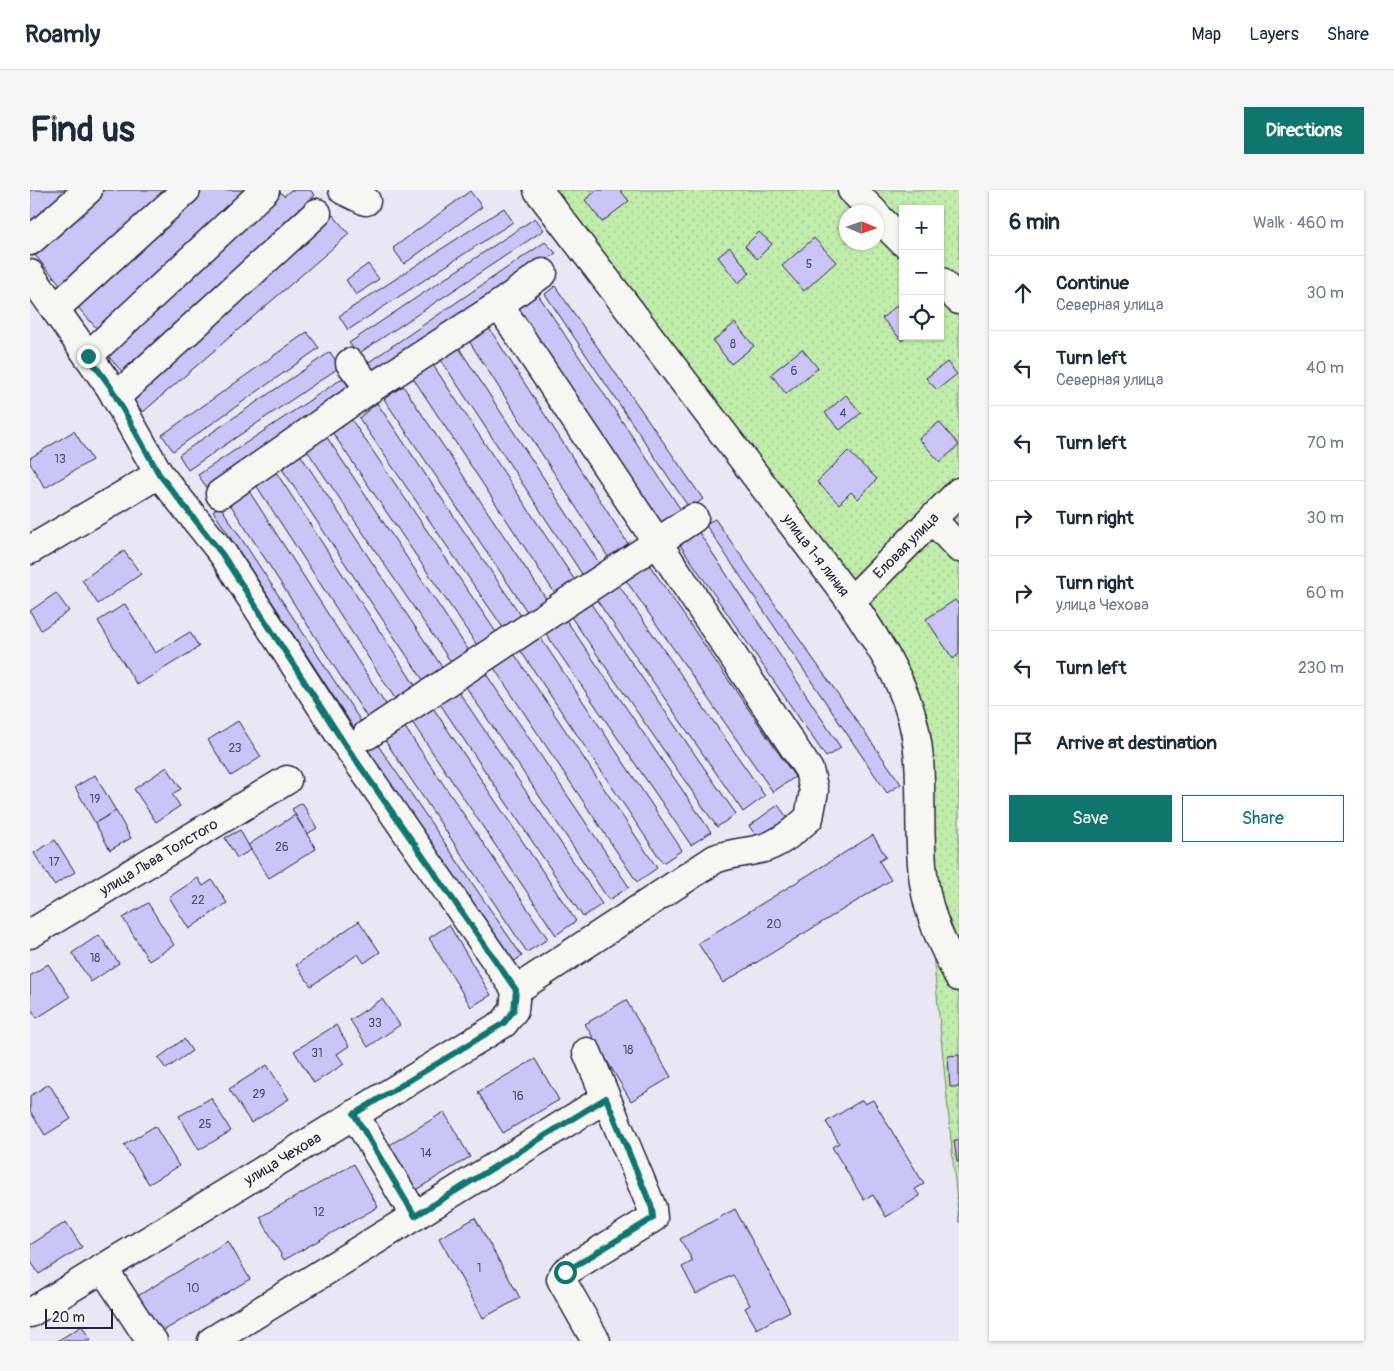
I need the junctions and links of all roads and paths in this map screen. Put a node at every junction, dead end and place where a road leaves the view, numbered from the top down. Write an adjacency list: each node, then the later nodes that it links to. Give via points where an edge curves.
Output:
1 (88, 190): 10 (street)
2 (186, 190): 16 (street)
3 (265, 190): 17 (street)
4 (538, 190): 29 (street, улица 1-я линия)
5 (852, 190): 6 (street)
6 (867, 205)
7 (317, 212): 20 (street)
8 (884, 224): 9 (street)
9 (899, 238)
10 (30, 241)
11 (543, 273): 15 (street)
12 (30, 274): 16 (street)
13 (944, 285): 14 (street)
14 (959, 300)
15 (499, 305): 19 (street); 26 (street)
16 (55, 309): 17 (street)
17 (88, 356): 20 (street)
18 (350, 363): 19 (street)
19 (370, 389): 23 (street)
20 (116, 397): 21 (street)
21 (159, 474): 28 (street); 34 (street, via 222,554 344,743)
22 (959, 492): 25 (street, Еловая улица)
23 (220, 494)
24 (694, 518): 26 (street)
25 (933, 520): 27 (street); 29 (street, Еловая улица)
26 (658, 542): 30 (street); 34 (street, via 809,770 814,791 809,818 784,838 762,849 714,859)
27 (959, 548)
28 (30, 550)
29 (851, 601): 33 (street, улица 1-я линия, via 881,647 909,708 918,749 923,880 935,929)
30 (367, 735)
31 (287, 780): 32 (street, улица Льва Толстого)
32 (30, 934)
33 (959, 977)
34 (516, 990): 37 (street, улица Чехова, via 514,1010 504,1023)
35 (587, 1052): 36 (street)
36 (606, 1098): 38 (street); 43 (street, via 652,1208 653,1218 565,1272 561,1279)
37 (354, 1114): 38 (street); 39 (street, улица Чехова)
38 (415, 1216): 42 (street)
39 (104, 1268): 40 (street, улица Чехова); 41 (street)
40 (30, 1313)
41 (152, 1341)
42 (212, 1341)
43 (596, 1341)

